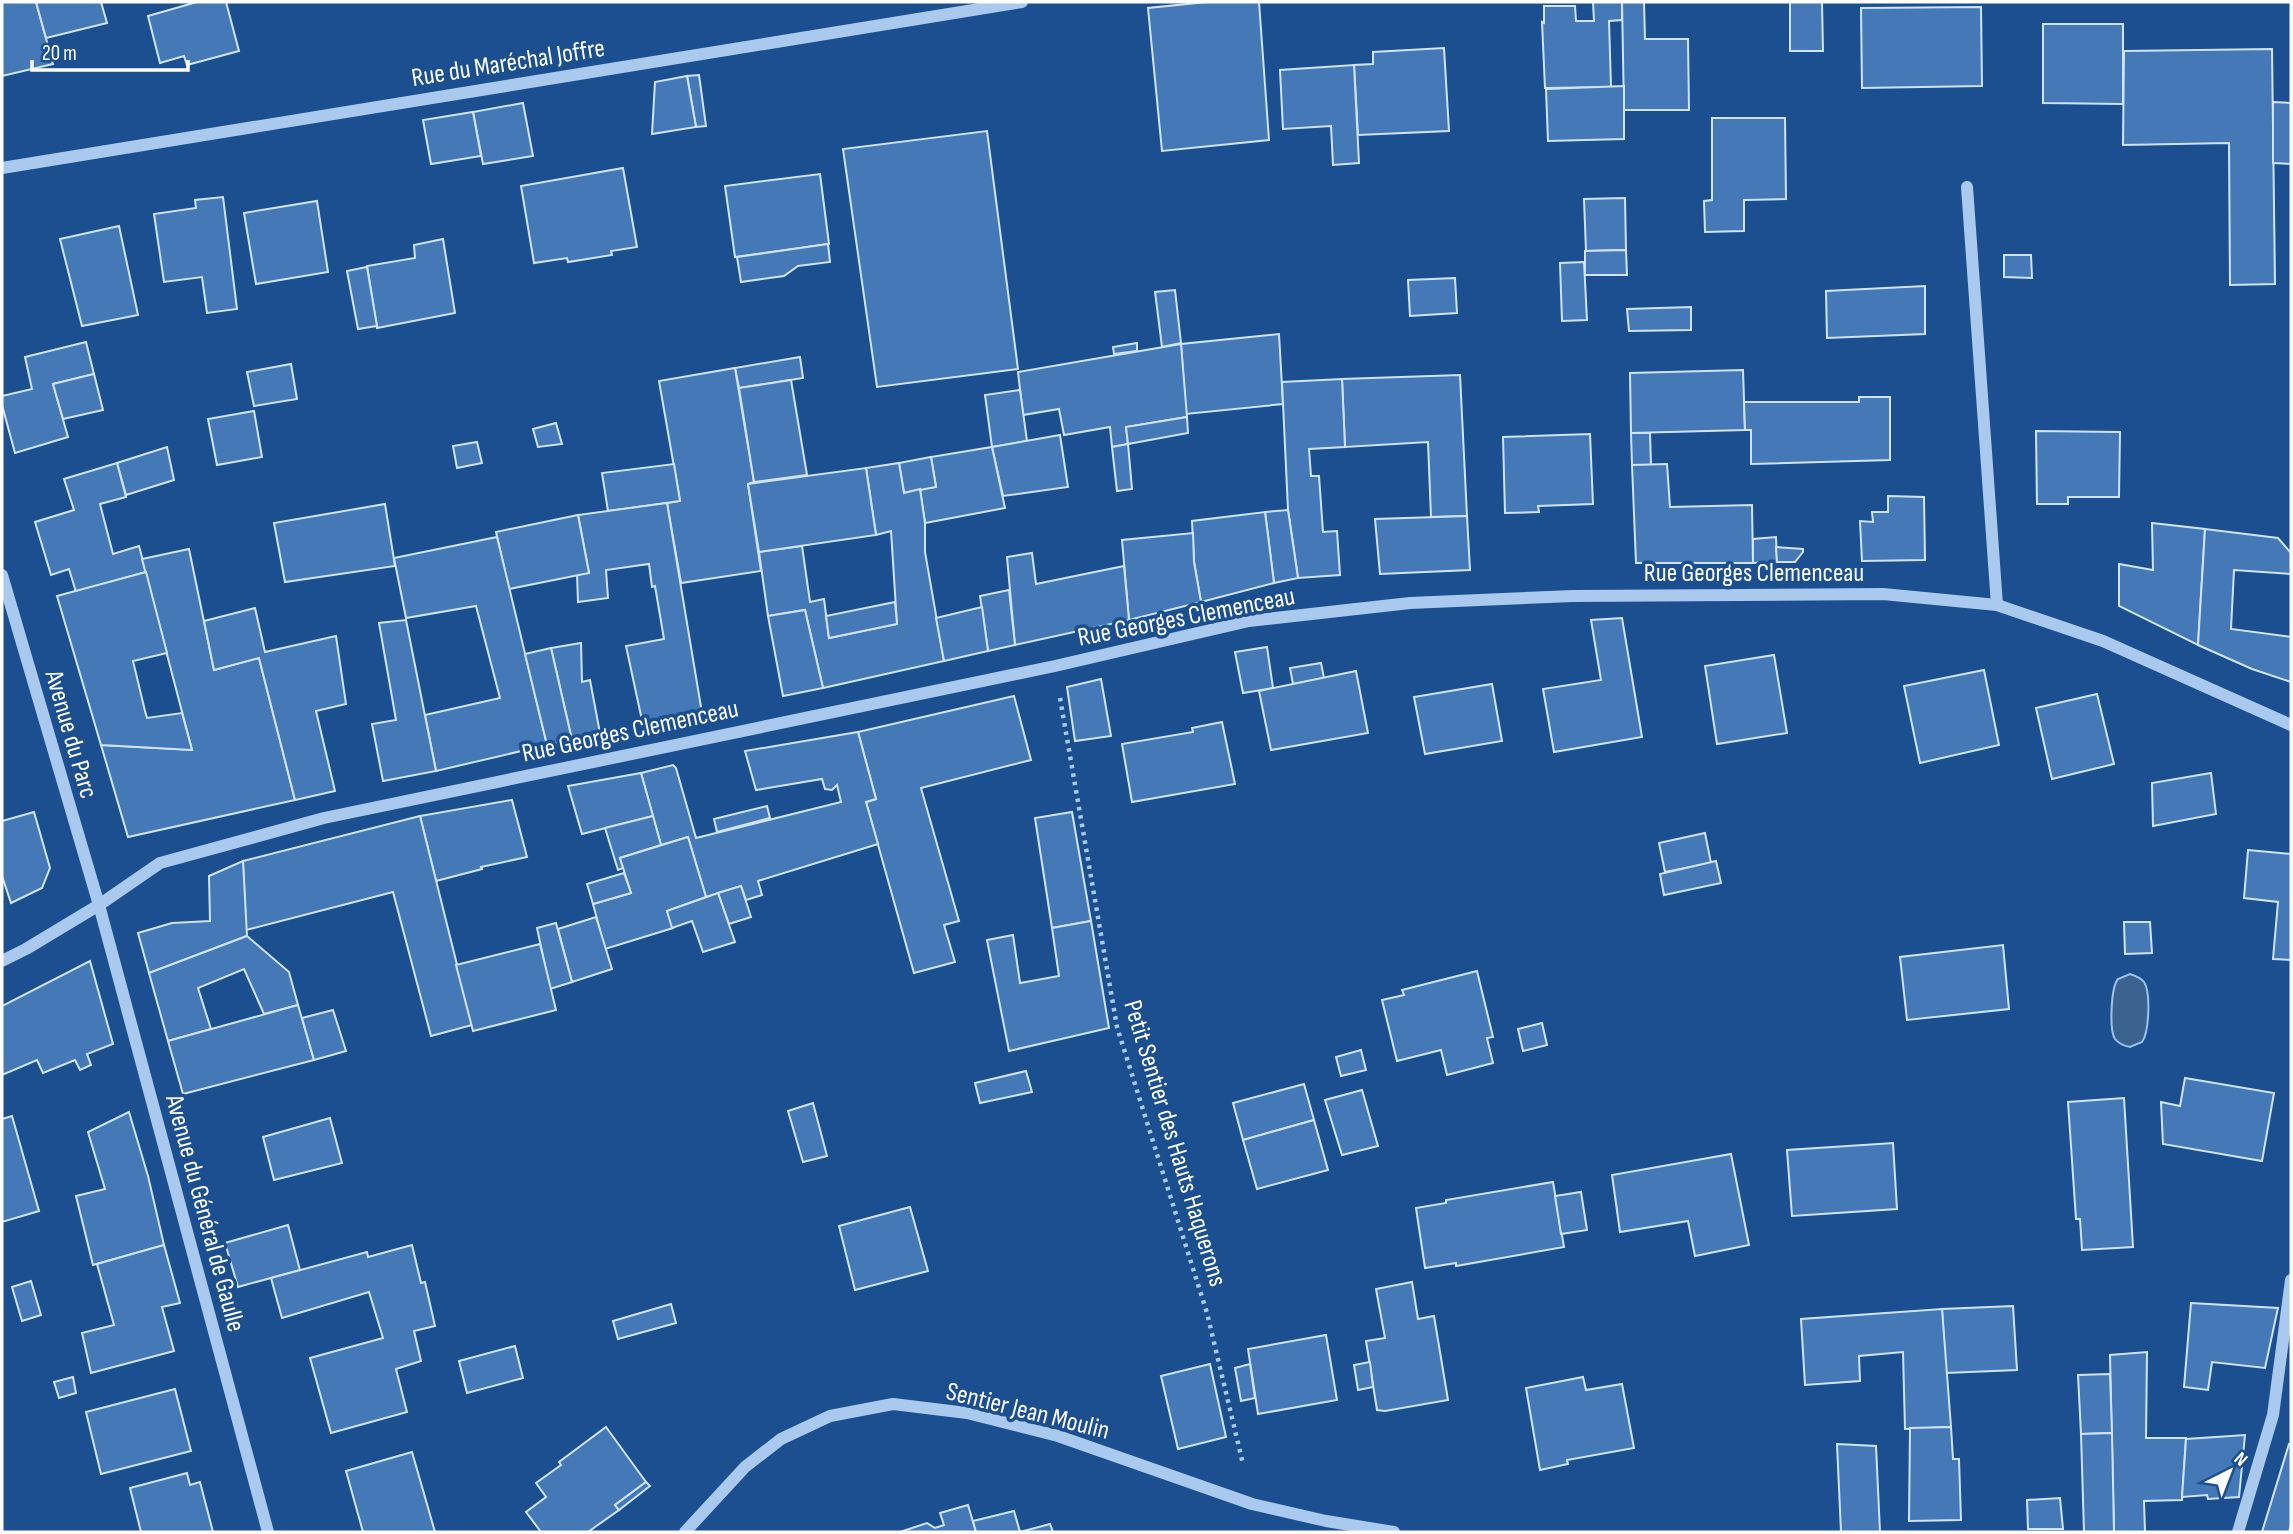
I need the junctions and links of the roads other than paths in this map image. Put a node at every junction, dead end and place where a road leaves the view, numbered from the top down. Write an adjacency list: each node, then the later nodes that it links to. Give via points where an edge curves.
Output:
1 (1022, 2): 2 (street, Rue du Maréchal Joffre)
2 (974, 6): 3 (street, Rue du Maréchal Joffre)
3 (2, 168)
4 (1967, 187): 6 (street)
5 (2, 575): 8 (street, Avenue du Parc)
6 (1997, 606): 7 (street, Rue Georges Clemenceau, via 2103,641); 8 (street, Rue Georges Clemenceau, via 1883,594 1573,596 1410,603 1249,621 1055,666 324,818 160,863)
7 (2291, 725)
8 (99, 905): 9 (street, Rue Georges Clemenceau); 11 (street, Avenue du Général de Gaulle)
9 (2, 961)
10 (2291, 1280): 14 (street, via 2273,1415)
11 (268, 1532)
12 (685, 1532): 13 (street, Sentier Jean Moulin, via 745,1467 782,1439 830,1416 893,1404 967,1413 1058,1436 1252,1503)
13 (1394, 1532)
14 (2238, 1532)

